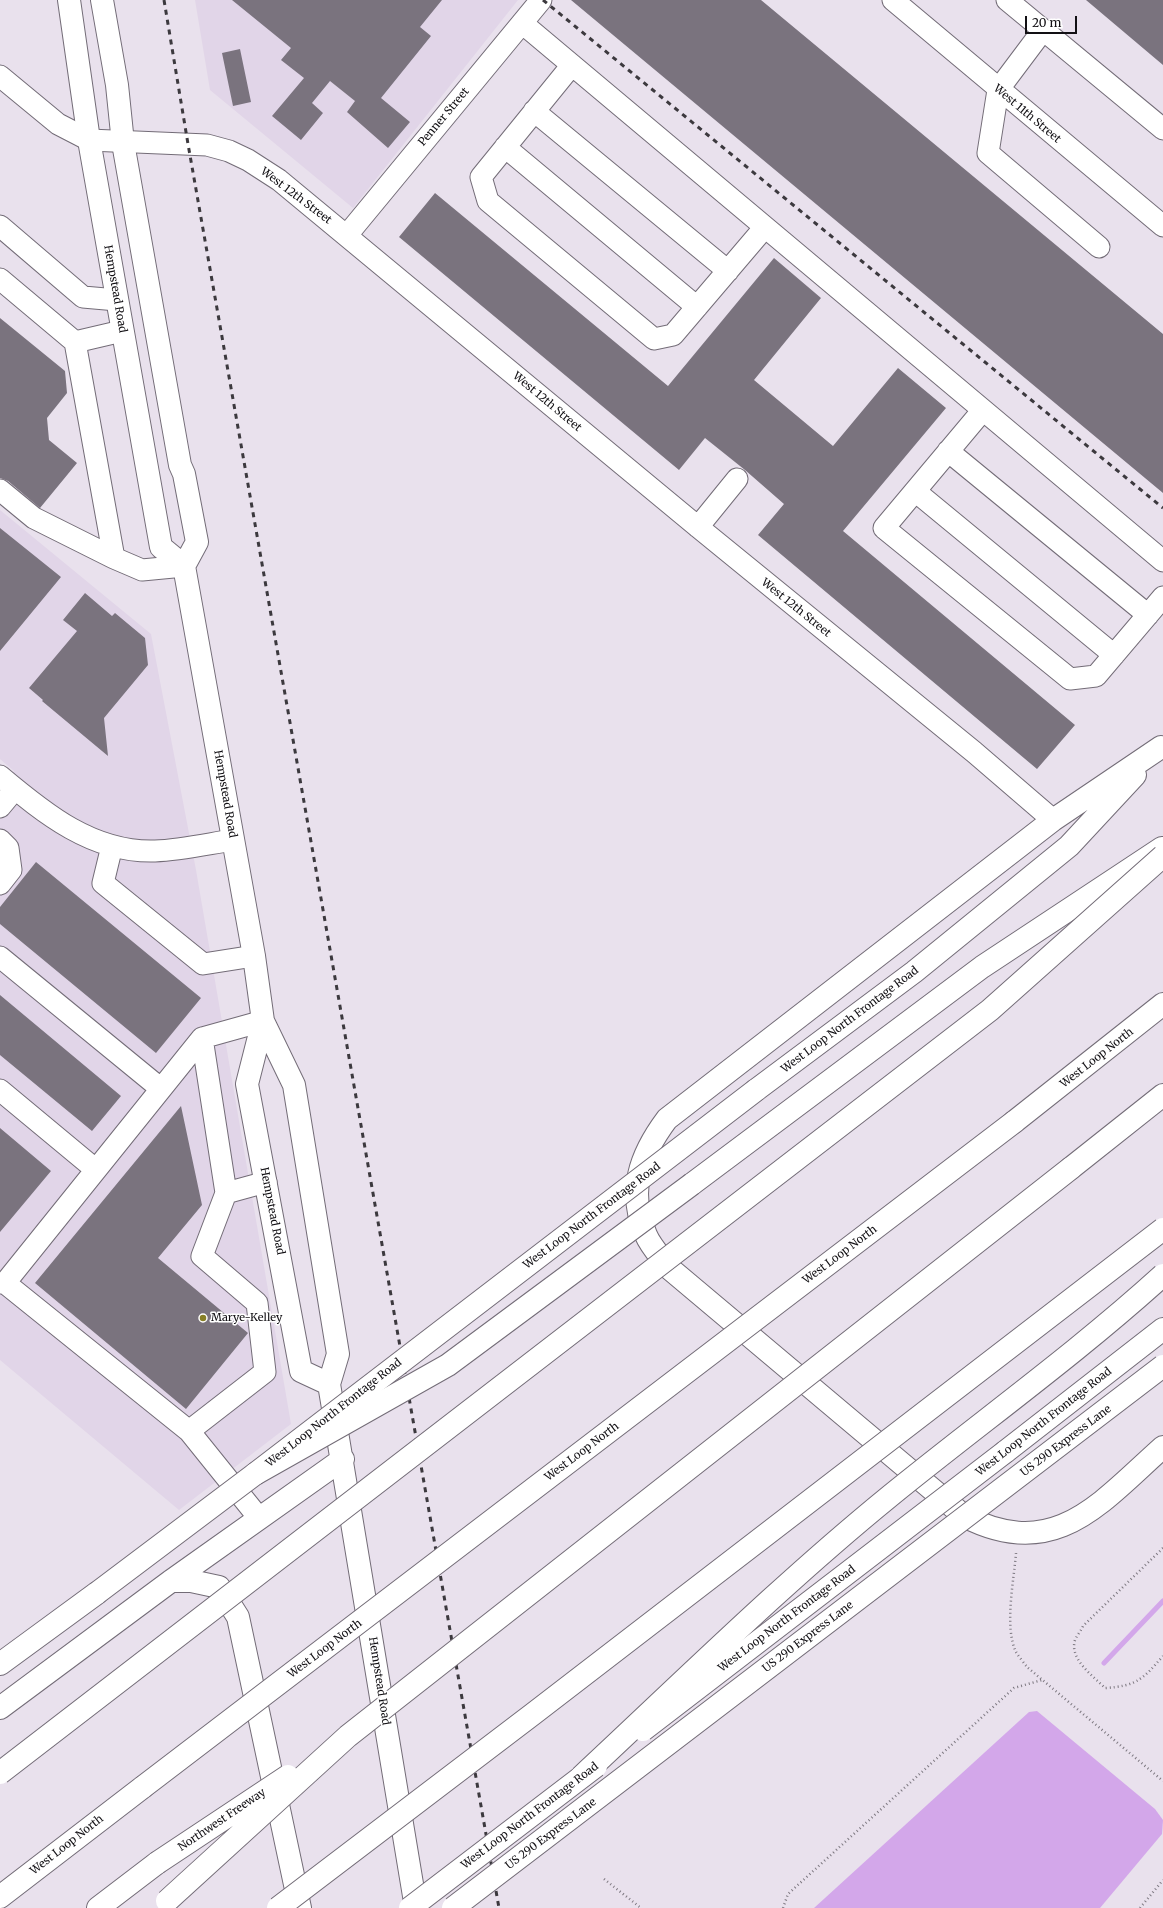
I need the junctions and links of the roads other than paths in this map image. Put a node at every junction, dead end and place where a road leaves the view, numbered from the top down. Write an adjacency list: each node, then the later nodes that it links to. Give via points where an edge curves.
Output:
1 (69, 0): 13 (main road, Hempstead Road)
2 (102, 0): 14 (main road)
3 (541, 0): 6 (street, Penner Street)
4 (893, 0): 10 (street, West 11th Street)
5 (1007, 0): 7 (street)
6 (522, 23): 8 (street); 19 (street, Penner Street)
7 (1043, 30): 10 (street); 12 (street)
8 (572, 65): 11 (street); 18 (street)
9 (0, 76): 13 (street, West 12th Street, via 58,124)
10 (998, 90): 17 (street, West 11th Street); 20 (street, via 988,154)
11 (534, 111): 15 (street); 21 (street)
12 (1163, 129)
13 (88, 140): 14 (street, West 12th Street); 23 (main road, Hempstead Road)
14 (123, 143): 19 (street, West 12th Street, via 207,145 228,151 248,160 279,180); 35 (main road, via 180,465 197,542)
15 (505, 147): 24 (street); 24 (street, via 481,177 488,202 654,339 673,335)
16 (0, 226): 23 (street, via 83,297)
17 (1163, 226)
18 (765, 227): 21 (street); 27 (street)
19 (347, 235): 32 (street, West 12th Street)
20 (1099, 247)
21 (728, 271): 24 (street)
22 (0, 279): 26 (street)
23 (117, 300): 25 (main road, Hempstead Road)
24 (697, 306)
25 (122, 331): 26 (street); 35 (main road, Hempstead Road, via 162,547)
26 (75, 342): 33 (street)
27 (983, 410): 28 (street); 34 (street)
28 (948, 451): 31 (street); 37 (street)
29 (737, 479): 32 (street)
30 (0, 490): 33 (street, via 34,518)
31 (915, 491): 38 (street); 38 (street, via 884,528 1070,679 1096,676)
32 (698, 527): 42 (street, West 12th Street, via 974,752)
33 (114, 558): 35 (street, via 142,570)
34 (1163, 561)
35 (184, 566): 44 (main road, Hempstead Road)
36 (1163, 597): 37 (street)
37 (1148, 614): 38 (street)
38 (1114, 655)
39 (1162, 746): 42 (main road); 71 (main road, West Loop North Frontage Road, bridge, via 1069,846 914,972)
40 (8, 783): 41 (street); 45 (street, via 78,834)
41 (0, 807)
42 (1053, 820): 69 (main road, via 667,1119 652,1139 645,1154 638,1179 636,1200 646,1236 669,1268 964,1516 977,1523 1007,1532 1025,1534 1048,1531 1070,1524 1090,1512)
43 (0, 840): 48 (street, via 8,848 11,870)
44 (233, 840): 45 (street, via 154,851); 49 (main road, Hempstead Road)
45 (112, 846): 49 (street, via 103,883 203,964)
46 (1163, 847): 71 (main road, bridge, via 982,968 448,1365)
47 (1163, 856): 77 (main road, bridge, via 990,1010)
48 (0, 884)
49 (254, 956): 52 (main road, Hempstead Road)
50 (0, 957): 54 (street)
51 (1163, 1004): 79 (main road, West Loop North, bridge, via 1014,1122)
52 (263, 1022): 53 (street); 58 (main road, Hempstead Road, via 248,1084); 67 (main road, Hempstead Road, via 294,1085 338,1354)
53 (202, 1038): 54 (street); 59 (street)
54 (160, 1088): 57 (street)
55 (0, 1090): 57 (street)
56 (1163, 1094): 76 (main road, bridge)
57 (95, 1169): 62 (street)
58 (266, 1182): 59 (street); 63 (main road, Hempstead Road)
59 (226, 1193): 64 (street, via 202,1256)
60 (1163, 1229): 82 (main road, bridge)
61 (1163, 1275): 78 (main road, bridge, via 1066,1358 889,1497 823,1553)
62 (2, 1283): 68 (street)
63 (288, 1299): 64 (street); 67 (main road, Hempstead Road, via 301,1371)
64 (257, 1303): 68 (street, via 265,1372)
65 (1163, 1329): 78 (main road, West Loop North Frontage Road, bridge)
66 (1163, 1366): 86 (main road, US 290 Express Lane, bridge)
67 (329, 1384): 70 (main road, Hempstead Road)
68 (189, 1430): 72 (street)
69 (1163, 1446)
70 (343, 1459): 72 (main road); 85 (main road, Hempstead Road)
71 (255, 1474): 74 (main road, West Loop North Frontage Road, bridge)
72 (259, 1518): 73 (main road)
73 (171, 1581): 75 (main road); 83 (main road, via 191,1581 219,1587 238,1617)
74 (0, 1664)
75 (0, 1708)
76 (348, 1736): 80 (main road, bridge); 81 (main road, Northwest Freeway, bridge, via 157,1863)
77 (0, 1773)
78 (582, 1777): 84 (main road, West Loop North Frontage Road, bridge)
79 (0, 1897)
80 (163, 1905)
81 (98, 1908)
82 (278, 1908)
83 (300, 1908)
84 (410, 1908)
85 (416, 1908)
86 (453, 1908)

